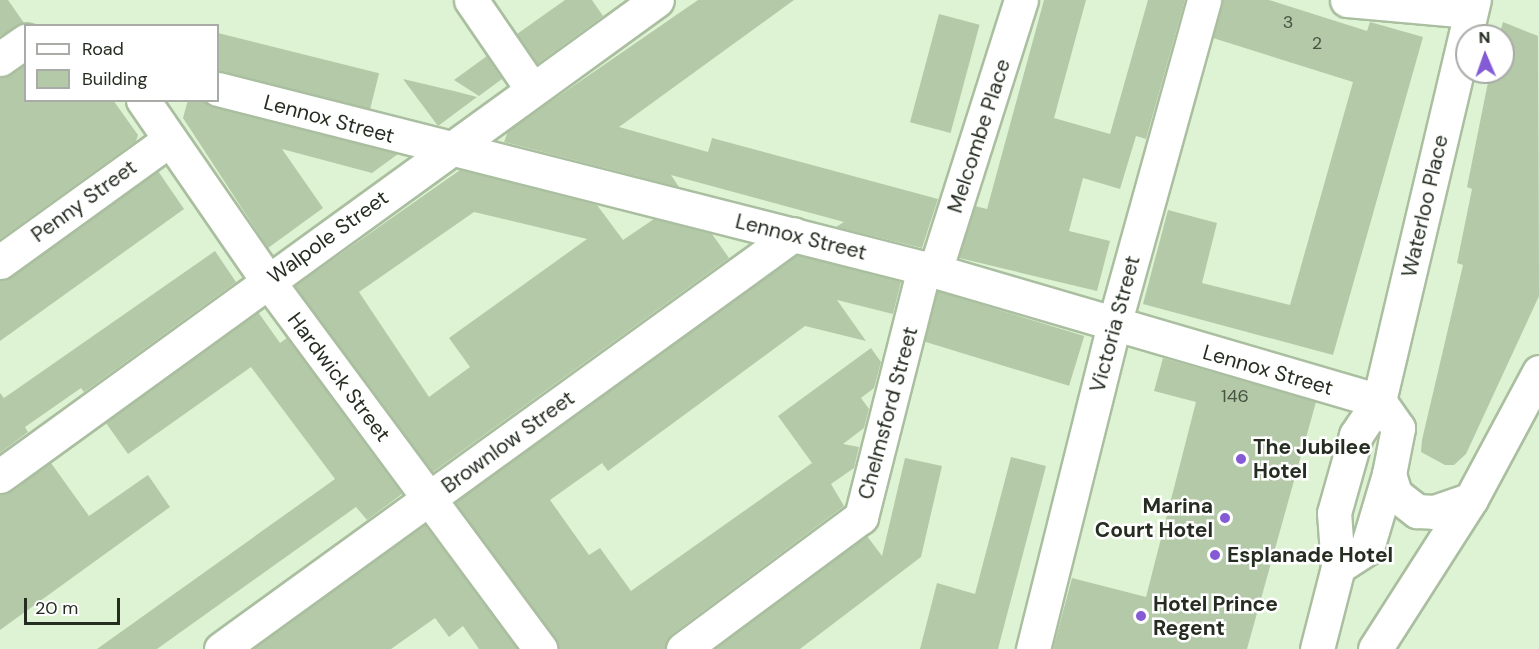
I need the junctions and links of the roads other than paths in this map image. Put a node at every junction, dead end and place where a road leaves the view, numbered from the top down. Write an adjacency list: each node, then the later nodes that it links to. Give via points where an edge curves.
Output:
1 (471, 0): 9 (street)
2 (657, 0): 9 (street, Walpole Street)
3 (1021, 0): 16 (street, Melcombe Place)
4 (1204, 0): 18 (street, Victoria Street)
5 (1347, 0): 6 (street)
6 (1472, 5): 20 (street, Waterloo Place)
7 (24, 42): 8 (street)
8 (0, 59)
9 (532, 88): 13 (street, Walpole Street)
10 (219, 89): 13 (street, Lennox Street)
11 (143, 102): 12 (street, Hardwick Street)
12 (168, 141): 15 (street, Penny Street); 17 (street, Hardwick Street)
13 (449, 150): 14 (street, Lennox Street); 17 (street, Walpole Street)
14 (794, 234): 16 (street, Lennox Street); 23 (street, Brownlow Street)
15 (0, 262)
16 (930, 270): 18 (street, Lennox Street); 28 (street, Chelmsford Street, via 861,517)
17 (268, 281): 22 (street, Walpole Street); 23 (street, Hardwick Street)
18 (1114, 325): 20 (street, Lennox Street); 29 (street, Victoria Street)
19 (1539, 372): 24 (street)
20 (1379, 401): 21 (street, via 1398,428); 25 (street, via 1356,435 1334,513)
21 (1389, 474): 24 (street, via 1395,494 1417,511 1434,512); 25 (street, via 1367,548)
22 (0, 476)
23 (430, 498): 26 (street, Brownlow Street); 27 (street, Hardwick Street)
24 (1471, 499): 31 (street)
25 (1338, 567): 30 (street)
26 (221, 649)
27 (540, 649)
28 (683, 649)
29 (1033, 649)
30 (1317, 649)
31 (1375, 649)

